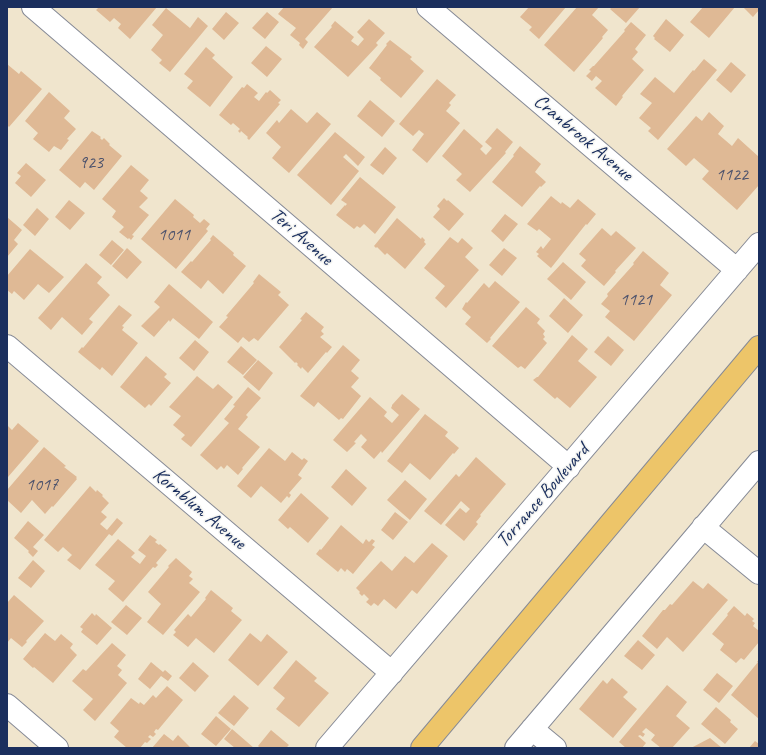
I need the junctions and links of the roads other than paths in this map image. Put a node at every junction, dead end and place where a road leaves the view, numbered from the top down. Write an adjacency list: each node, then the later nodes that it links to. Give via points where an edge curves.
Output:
1 (33, 7): 8 (street, Teri Avenue)
2 (428, 7): 4 (street, Cranbrook Avenue)
3 (759, 244): 4 (street, Torrance Boulevard)
4 (737, 270): 8 (street, Torrance Boulevard)
5 (7, 346): 11 (street, Kornblum Avenue)
6 (759, 347): 16 (main road)
7 (759, 462): 9 (street)
8 (569, 467): 11 (street, Torrance Boulevard)
9 (703, 527): 10 (street); 13 (street)
10 (759, 573)
11 (392, 672): 15 (street, Torrance Boulevard)
12 (7, 705): 14 (street)
13 (532, 729): 17 (street); 18 (street)
14 (57, 748)
15 (327, 748)
16 (422, 748)
17 (516, 748)
18 (555, 748)

